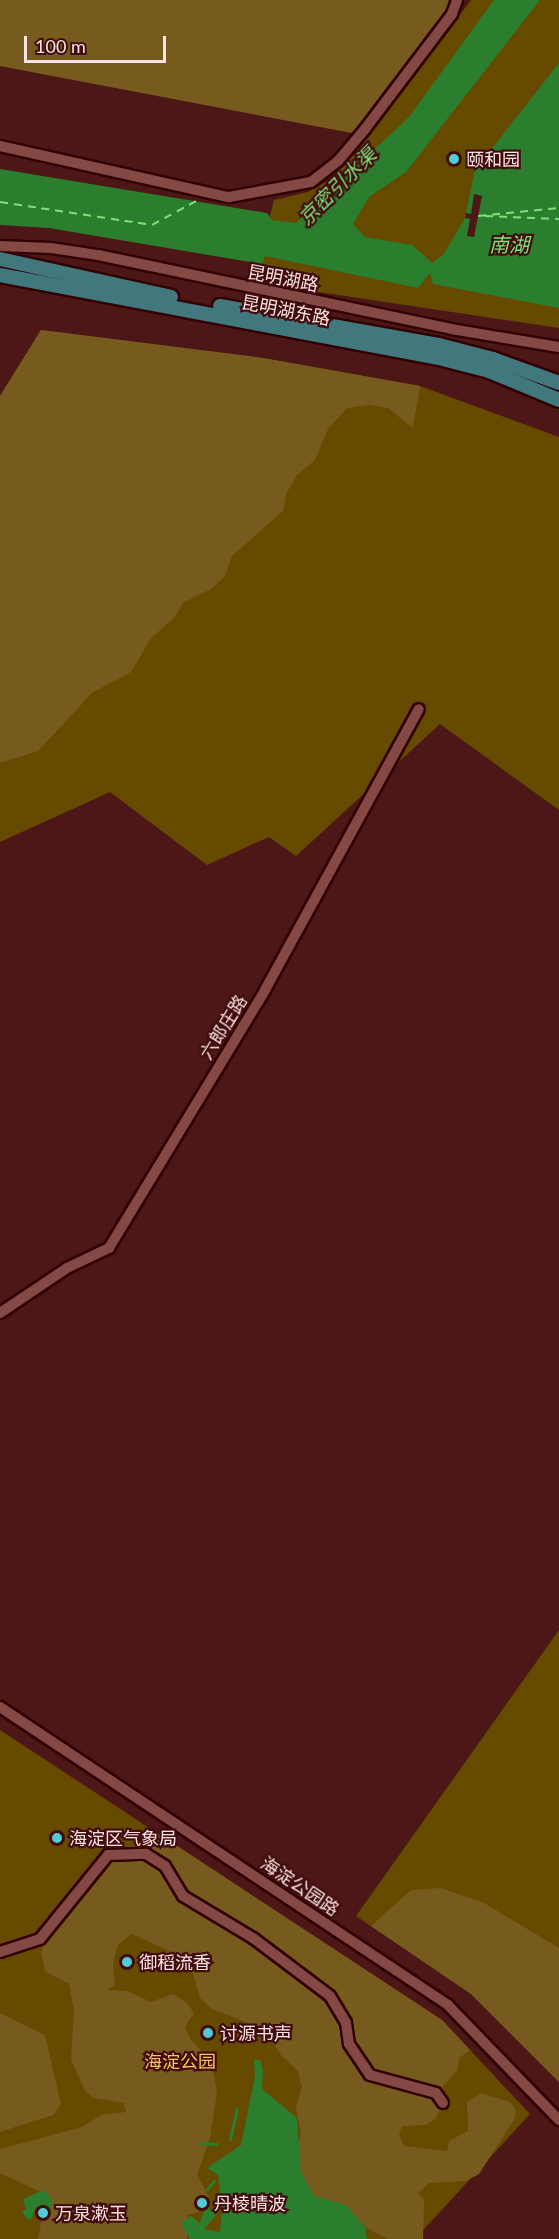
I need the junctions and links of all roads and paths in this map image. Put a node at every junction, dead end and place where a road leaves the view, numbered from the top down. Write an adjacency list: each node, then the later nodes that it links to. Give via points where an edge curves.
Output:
1 (457, 0): 2 (street, via 452,14 365,129 338,161 311,182 229,196)
2 (0, 146)
3 (0, 246): 6 (street, 昆明湖路, via 98,255 451,329)
4 (0, 259): 7 (main road, 昆明湖东路, via 119,288 439,345)
5 (0, 275): 8 (main road, 昆明湖东路, via 435,357 489,371)
6 (559, 347)
7 (559, 383)
8 (559, 400)
9 (419, 709): 10 (street, 六郎庄路, via 266,990 109,1248 67,1268)
10 (0, 1313)
11 (0, 1707): 14 (street, 海淀公园路, via 448,2005)
12 (0, 1952): 13 (street, via 40,1939 108,1855 146,1854 165,1866 183,1896 253,1938 330,1996 346,2023 349,2044 370,2075 436,2093)
13 (443, 2103)
14 (559, 2120)

